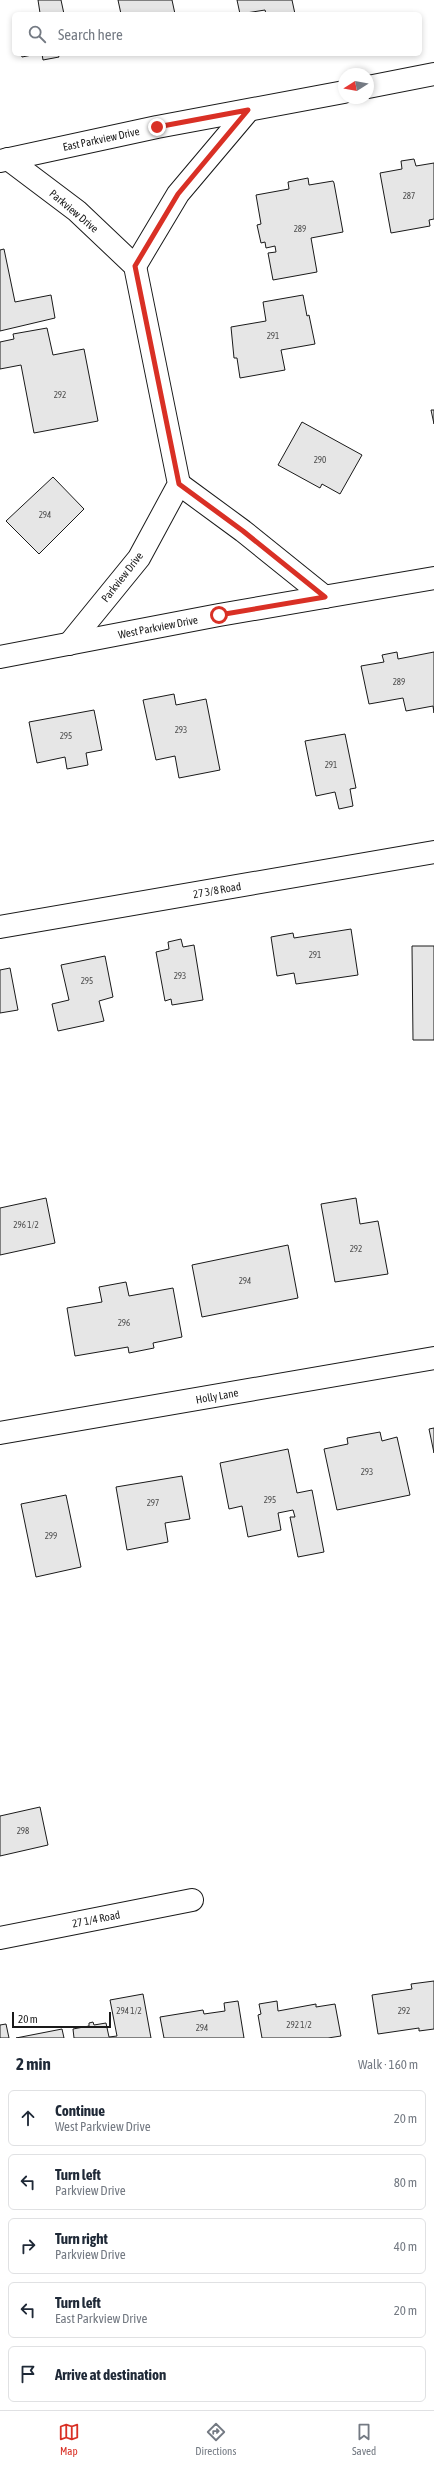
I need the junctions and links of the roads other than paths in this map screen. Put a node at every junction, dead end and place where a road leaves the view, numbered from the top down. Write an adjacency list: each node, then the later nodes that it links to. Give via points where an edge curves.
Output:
1 (434, 74): 2 (street)
2 (374, 86)
3 (338, 93): 4 (street, East Parkview Drive)
4 (248, 110): 5 (street, East Parkview Drive); 6 (street, via 178,194)
5 (4, 160): 6 (street, Parkview Drive, via 77,211)
6 (135, 266): 7 (street)
7 (179, 484): 9 (street, via 243,531); 10 (street, Parkview Drive, via 139,558)
8 (434, 578): 9 (street, West Parkview Drive)
9 (325, 597): 10 (street, West Parkview Drive)
10 (69, 644): 11 (street, West Parkview Drive)
11 (0, 657)
12 (434, 852): 13 (street, 27 3/8 Road)
13 (0, 927)
14 (434, 1358): 15 (street, Holly Lane)
15 (0, 1433)
16 (192, 1900): 17 (street, 27 1/4 Road)
17 (0, 1938)

